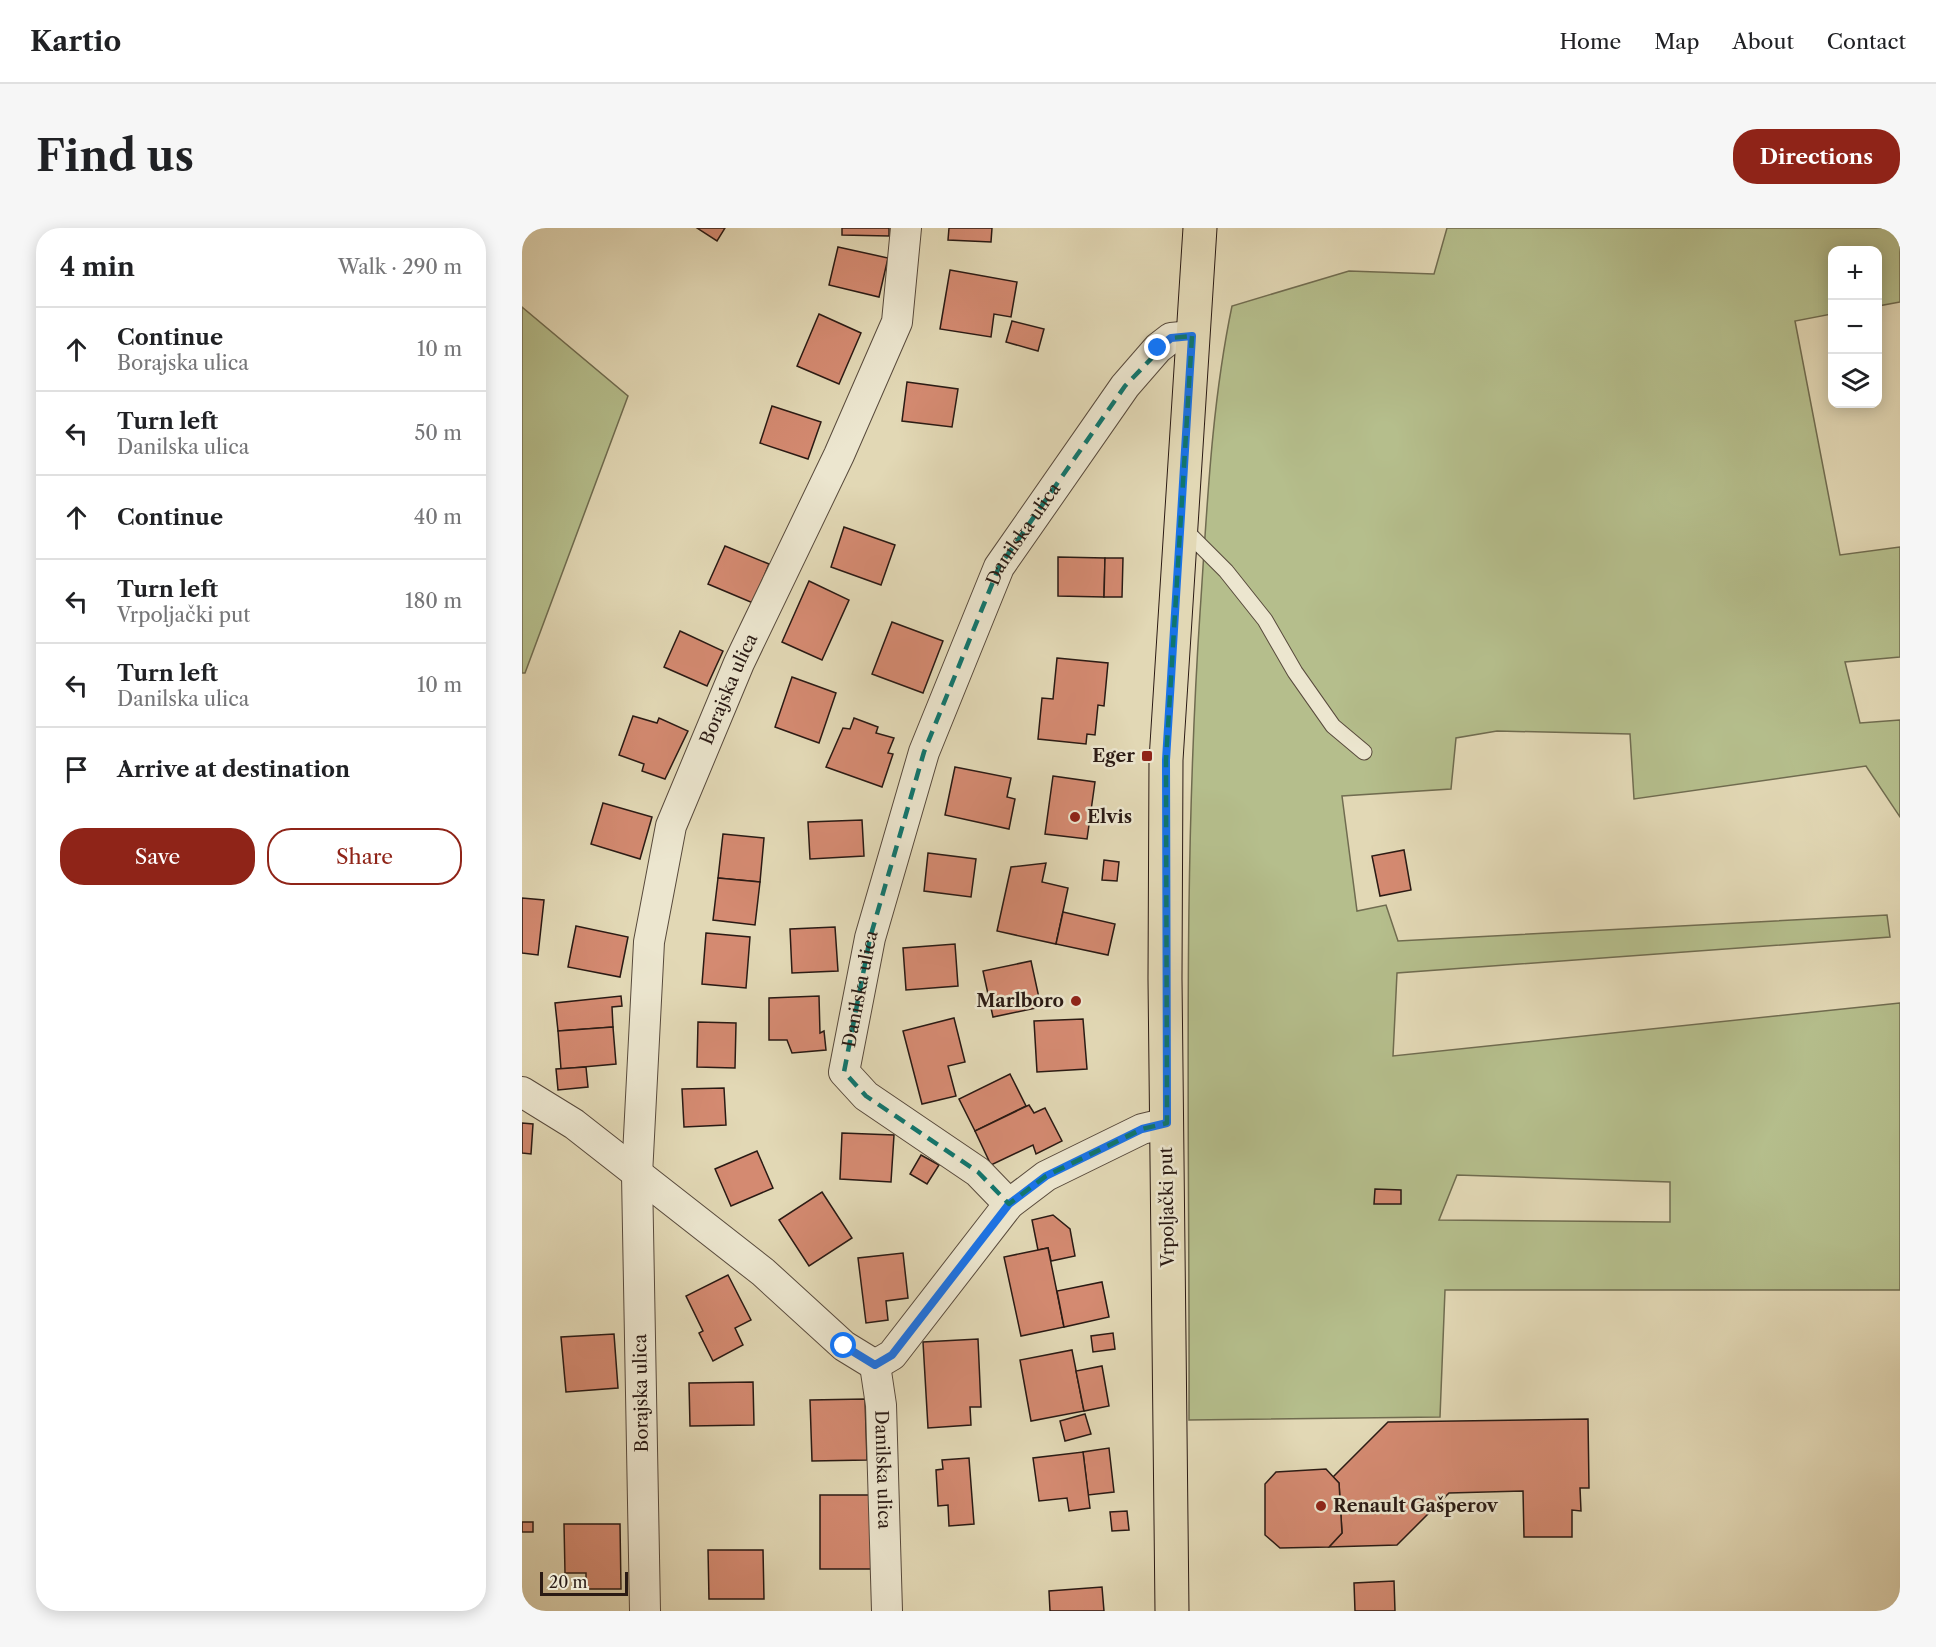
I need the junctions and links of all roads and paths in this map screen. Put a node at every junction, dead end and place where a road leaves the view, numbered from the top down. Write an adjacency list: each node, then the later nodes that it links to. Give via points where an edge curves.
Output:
1 (906, 228): 8 (street, Borajska ulica, via 897,322 839,455 739,663 671,826 649,942)
2 (1200, 228): 3 (main road, Vrpoljački put)
3 (1192, 336): 4 (main road, Vrpoljački put); 9 (street, Danilska ulica, via 1171,338 1125,386 999,567 924,752 870,938 844,1072 866,1096 978,1172)
4 (1180, 525): 5 (lane, via 1226,571 1265,620 1332,726); 7 (main road, Vrpoljački put, via 1166,760)
5 (1364, 752)
6 (522, 1092): 8 (street, via 574,1124)
7 (1167, 1123): 9 (street, via 1142,1129 1046,1176); 13 (main road, Vrpoljački put)
8 (637, 1175): 10 (street, via 763,1272 844,1346); 11 (street, Borajska ulica)
9 (1009, 1204): 10 (street, via 892,1355)
10 (875, 1365): 12 (street, Danilska ulica, via 882,1405)
11 (645, 1611)
12 (887, 1611)
13 (1172, 1611)

